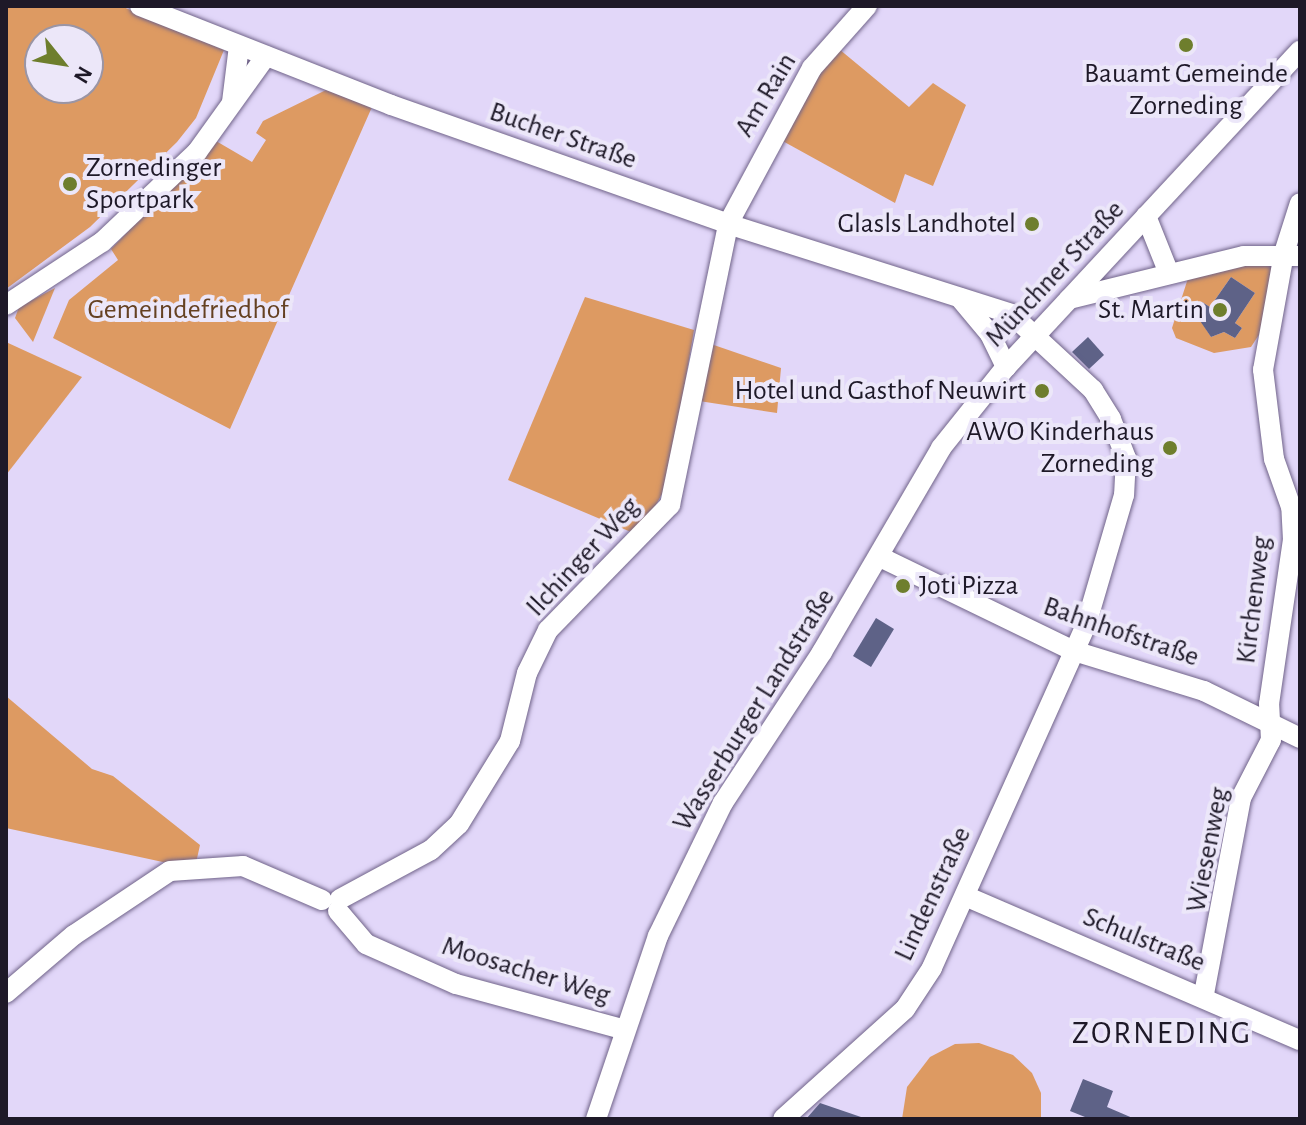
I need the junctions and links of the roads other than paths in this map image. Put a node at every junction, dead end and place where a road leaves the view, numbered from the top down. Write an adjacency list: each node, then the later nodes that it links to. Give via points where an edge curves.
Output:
1 (867, 6): 9 (street, Am Rain, via 812,68)
2 (148, 9): 3 (street, Bucher Straße)
3 (239, 46): 5 (street, Bucher Straße); 6 (street)
4 (1300, 51): 8 (street, Münchner Straße)
5 (266, 56): 6 (street); 9 (street, Bucher Straße)
6 (232, 106): 14 (street, via 197,152 102,242)
7 (1300, 203): 10 (street, Kirchenweg)
8 (1146, 216): 11 (street); 13 (street, Münchner Straße)
9 (728, 224): 12 (street, Bucher Straße); 22 (street, Ilchinger Weg, via 670,505 548,630 527,673 510,741 459,824 431,850)
10 (1292, 254): 11 (street); 19 (street, Kirchenweg, via 1263,370 1274,459 1291,507 1293,540)
11 (1168, 271): 13 (street)
12 (958, 296): 15 (street, Bucher Straße, via 1011,314); 16 (street, via 990,334)
13 (1069, 299): 15 (street, Münchner Straße)
14 (6, 305)
15 (1037, 335): 16 (street, Münchner Straße); 18 (street, Lindenstraße, via 1099,399 1126,458 1124,495)
16 (1006, 367): 17 (street, Münchner Straße, via 941,448)
17 (880, 557): 18 (street, Bahnhofstraße); 25 (street, Wasserburger Landstraße, via 723,803 658,936)
18 (1074, 651): 19 (street, Bahnhofstraße, via 1162,675); 21 (street, Lindenstraße)
19 (1270, 720): 20 (street, Bahnhofstraße); 24 (street, Wiesenweg, via 1271,740 1241,798)
20 (1300, 738)
21 (965, 896): 24 (street, Schulstraße); 28 (street, Lindenstraße, via 932,968 905,1009)
22 (333, 903): 23 (street, Moosacher Weg, via 243,866 170,871 74,935); 25 (street, Moosacher Weg, via 366,944 456,984)
23 (6, 993)
24 (1204, 994): 26 (street, Schulstraße)
25 (622, 1029): 27 (street, Wasserburger Landstraße)
26 (1300, 1040)
27 (596, 1119)
28 (783, 1119)

